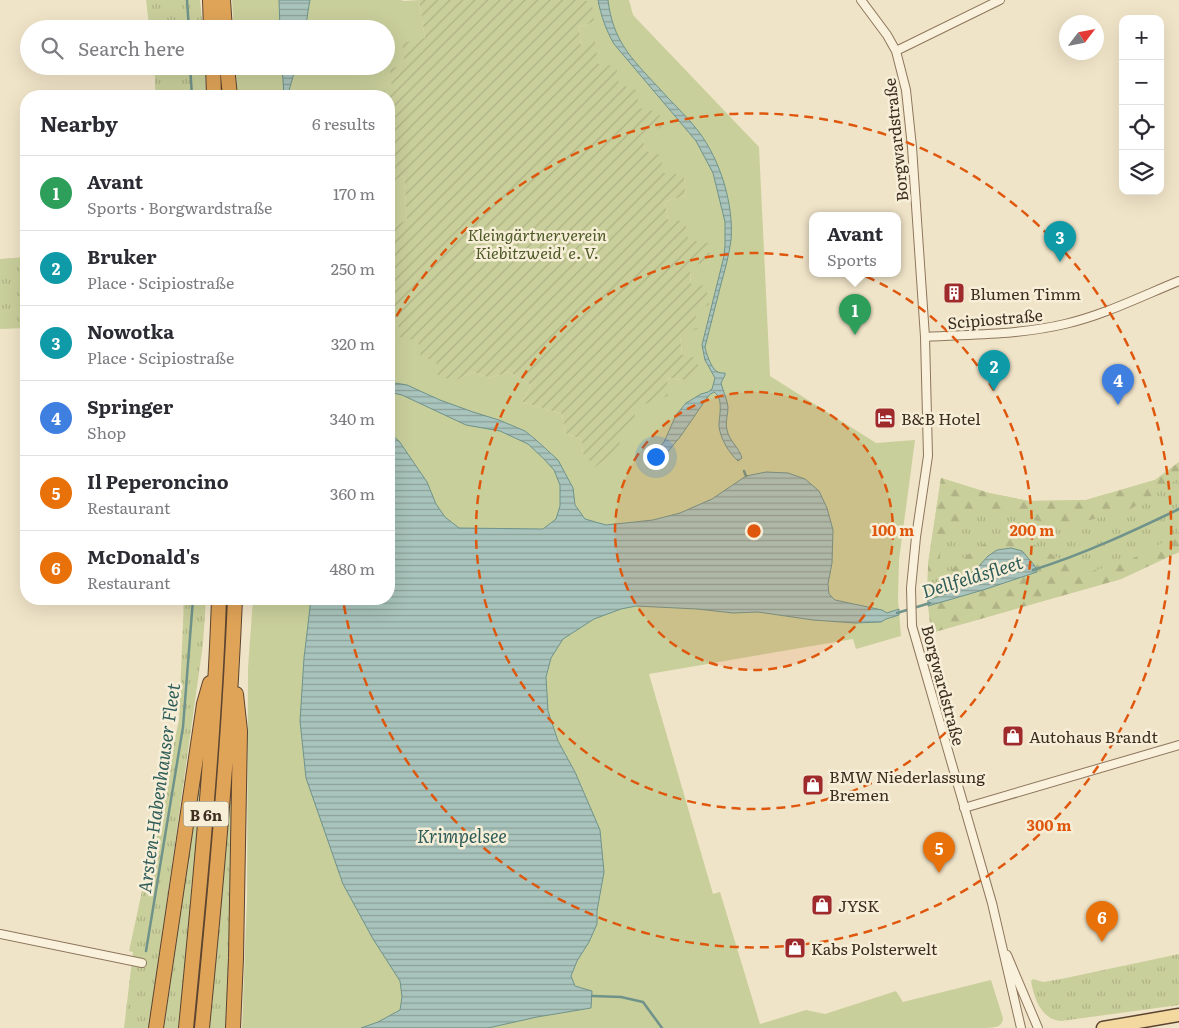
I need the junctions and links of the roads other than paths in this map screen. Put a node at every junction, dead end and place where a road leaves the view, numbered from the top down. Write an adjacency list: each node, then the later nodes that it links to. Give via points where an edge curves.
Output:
1 (210, 0): 5 (highway)
2 (223, 0): 6 (highway)
3 (861, 0): 7 (street, Borgwardstraße)
4 (1000, 0): 7 (street)
5 (211, 20)
6 (224, 20)
7 (896, 51): 13 (street, Borgwardstraße, via 906,90 912,147)
8 (213, 75): 10 (highway)
9 (229, 75): 11 (highway)
10 (214, 90)
11 (230, 90)
12 (1179, 281): 13 (street, Scipiostraße, via 1067,324 1008,333)
13 (925, 337): 19 (street, Borgwardstraße, via 928,456 916,537 912,624)
14 (219, 605): 16 (highway, B 6n)
15 (235, 605): 17 (highway, B 6n)
16 (217, 663): 24 (highway, via 204,704); 25 (highway, B 6n)
17 (232, 668): 26 (highway, B 6n, via 219,857); 27 (highway, via 240,731)
18 (1179, 745): 19 (street)
19 (964, 808): 21 (street, Borgwardstraße)
20 (0, 934): 22 (street)
21 (999, 935): 28 (street, Borgwardstraße); 29 (street, Borgwardstraße)
22 (142, 963)
23 (1179, 1015): 30 (main road)
24 (156, 1028)
25 (186, 1028)
26 (202, 1028)
27 (233, 1028)
28 (1021, 1028)
29 (1038, 1028)
30 (1103, 1028)

